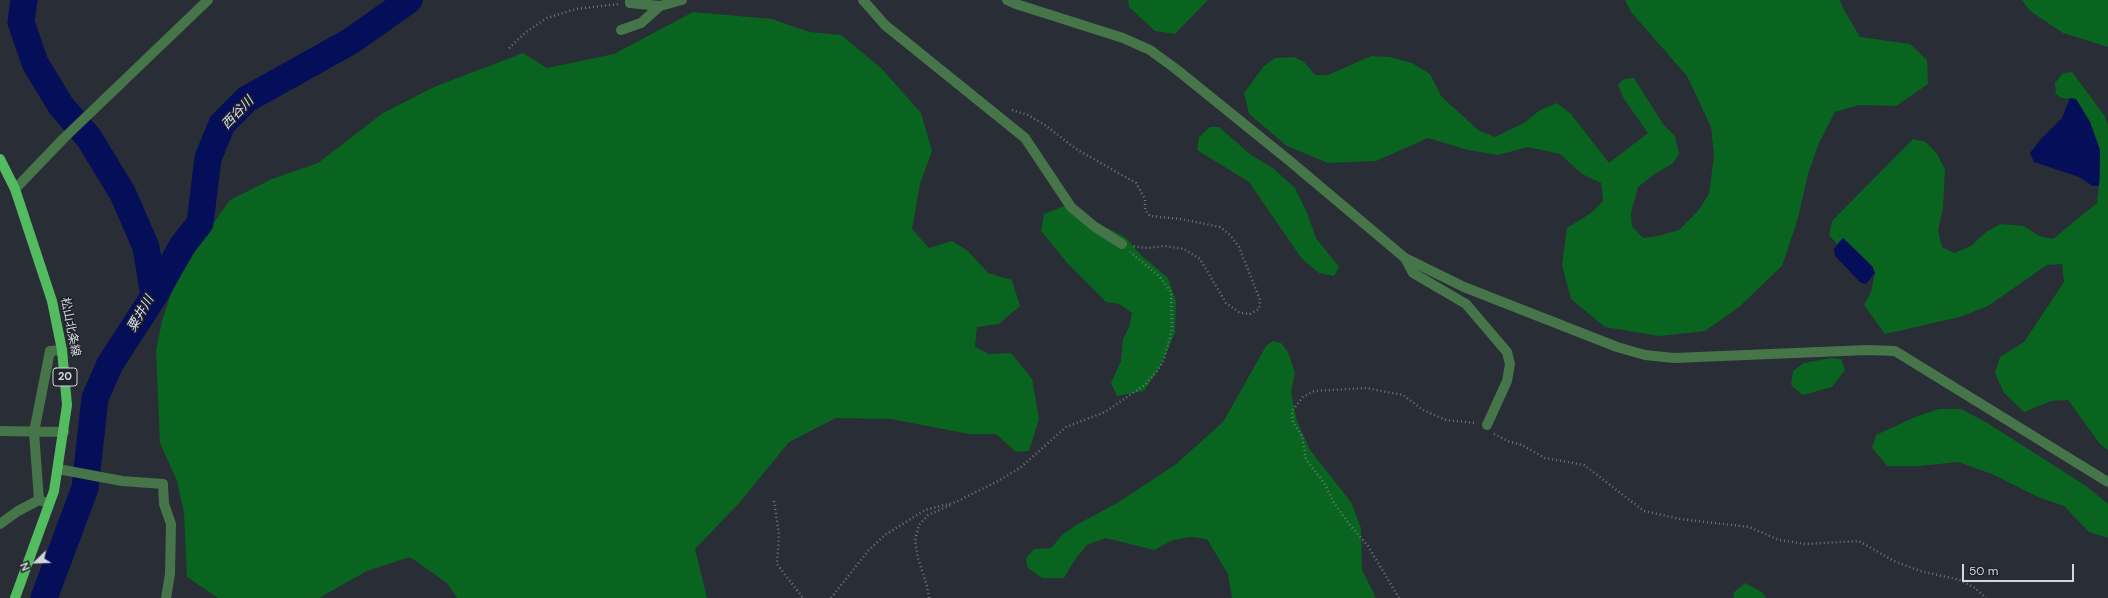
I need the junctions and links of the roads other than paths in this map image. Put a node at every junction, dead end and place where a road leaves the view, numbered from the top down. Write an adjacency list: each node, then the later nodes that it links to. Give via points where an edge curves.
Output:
1 (208, 0): 9 (street, via 64,138)
2 (682, 0): 6 (street)
3 (863, 0): 10 (street, via 885,25 1025,138 1071,207 1095,227)
4 (1007, 0): 11 (street, via 1123,38 1150,50 1285,157)
5 (630, 2): 6 (street)
6 (660, 6): 7 (street, via 641,23)
7 (621, 30)
8 (0, 159): 9 (main road, 松山北条線 / 20)
9 (15, 189): 12 (main road, 松山北条線 / 20, via 52,301)
10 (1122, 244)
11 (1405, 258): 13 (street, via 1413,272 1466,304 1507,352 1510,364 1507,381); 18 (street, via 1464,287 1617,347 1645,355 1674,358 1895,351)
12 (62, 350): 15 (street, via 50,351); 16 (main road, 松山北条線 / 20, via 66,405)
13 (1487, 425)
14 (0, 431): 15 (street)
15 (34, 432): 16 (street); 19 (street)
16 (64, 432): 17 (main road, 松山北条線 / 20)
17 (58, 469): 20 (main road, 松山北条線 / 20); 23 (street, via 122,481 163,484 164,504 172,524 170,574)
18 (2108, 482)
19 (39, 500): 20 (street); 21 (street)
20 (50, 504): 22 (main road, 松山北条線 / 20)
21 (0, 524)
22 (15, 598)
23 (166, 598)

